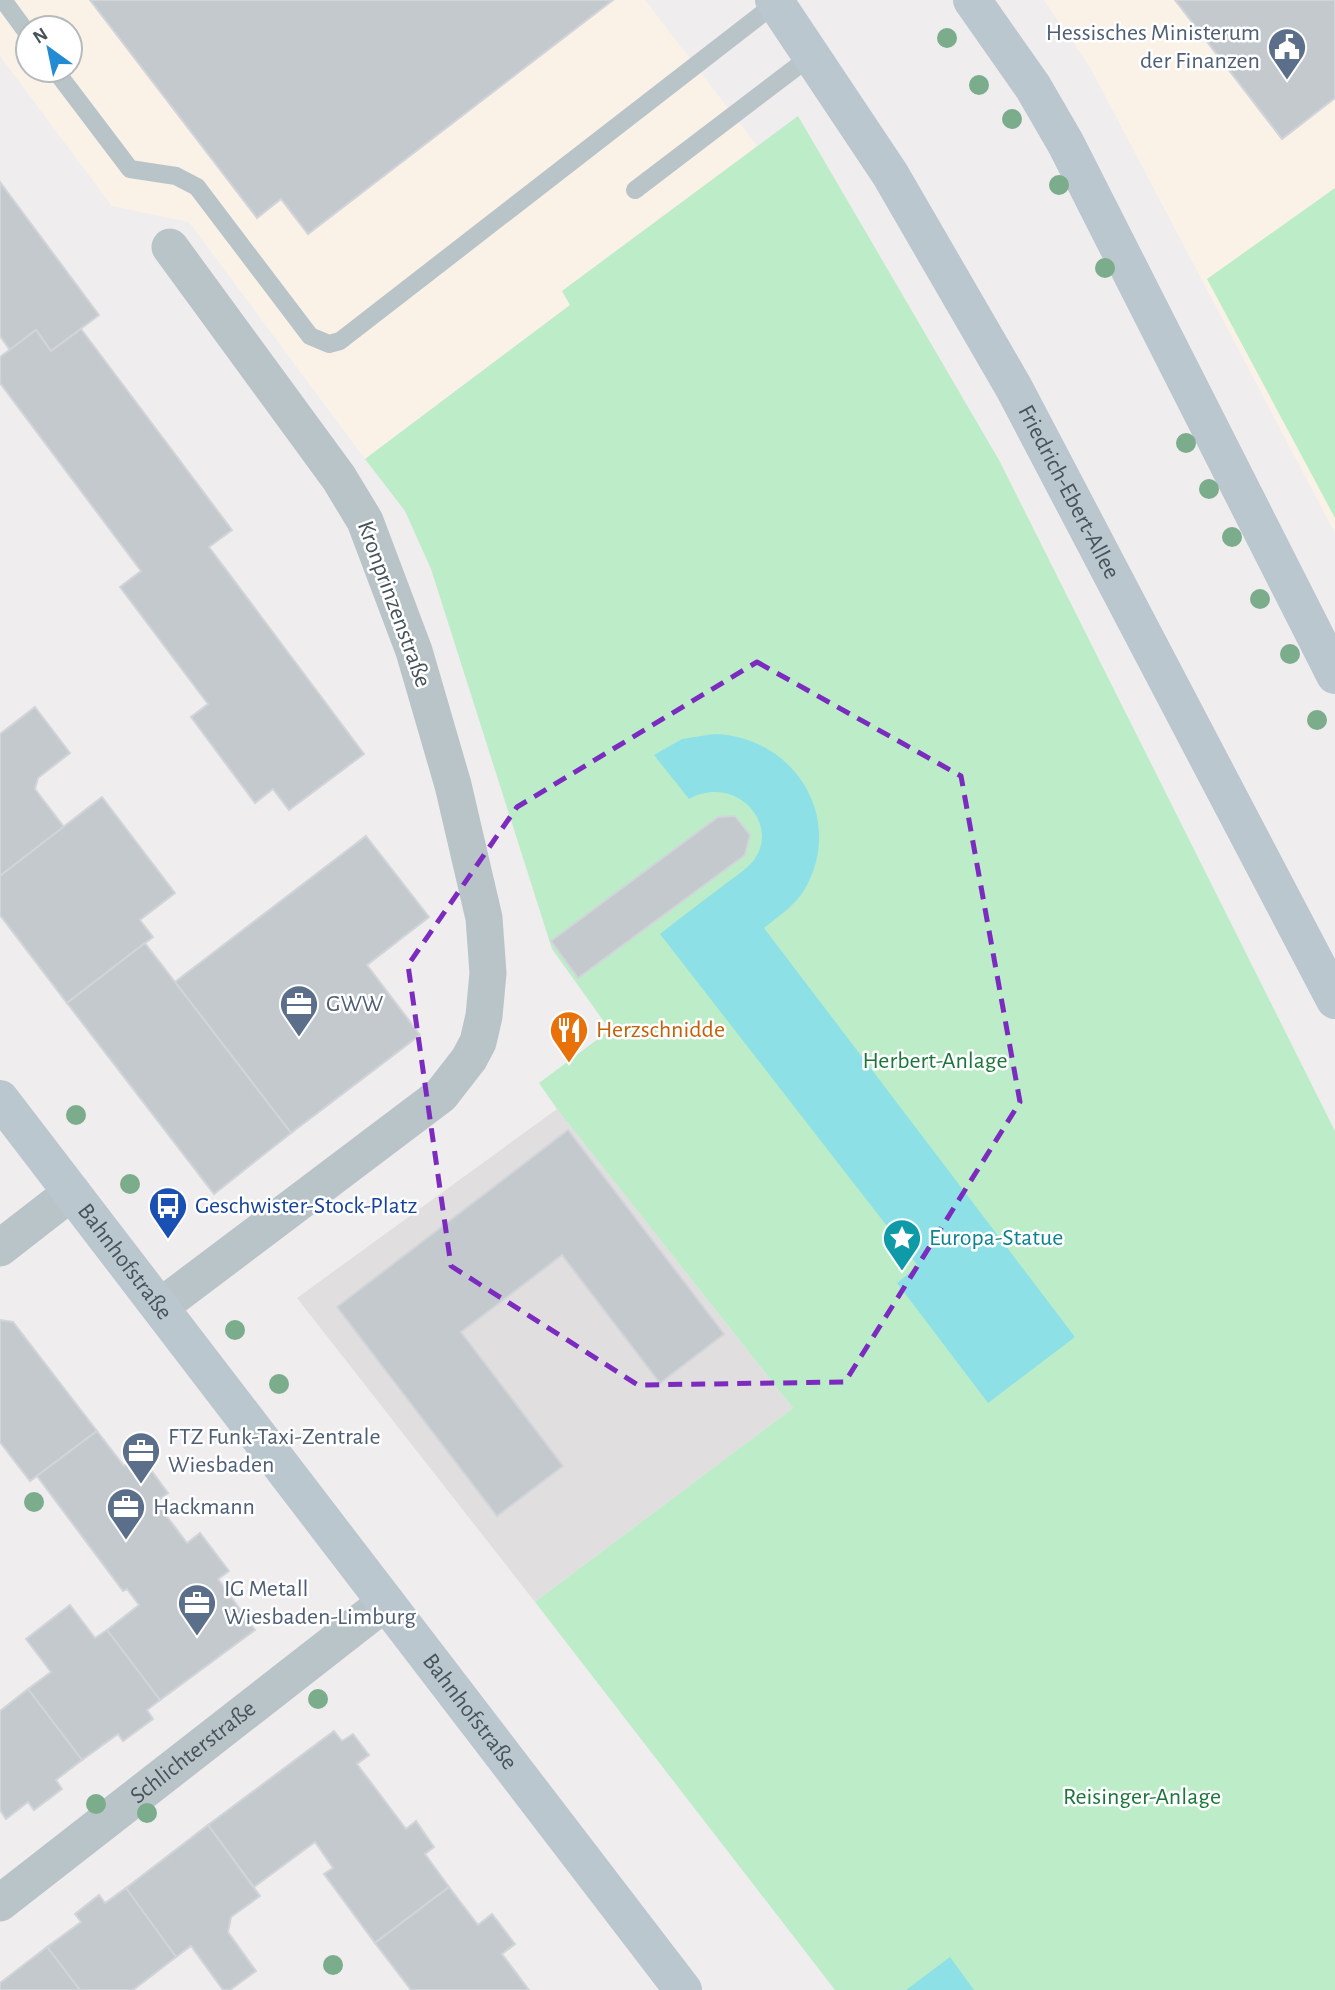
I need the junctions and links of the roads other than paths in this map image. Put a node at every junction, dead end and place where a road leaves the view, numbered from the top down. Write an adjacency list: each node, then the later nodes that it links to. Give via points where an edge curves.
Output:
1 (3, 0): 4 (lane)
2 (972, 0): 9 (street, via 1066,144)
3 (775, 2): 5 (street, Friedrich-Ebert-Allee); 6 (lane, via 340,341 329,344 310,336 197,187 176,176 130,169)
4 (14, 15)
5 (811, 55): 7 (lane); 10 (street, Friedrich-Ebert-Allee, via 890,174 1014,388)
6 (66, 84)
7 (635, 190)
8 (170, 247): 14 (street, Kronprinzenstraße, via 339,478 365,521 414,651 453,785 484,918 488,973 478,1042 441,1095)
9 (1335, 675)
10 (1335, 1000)
11 (0, 1098): 12 (street, Bahnhofstraße)
12 (72, 1192): 13 (street); 14 (street, Bahnhofstraße)
13 (0, 1248)
14 (160, 1307): 15 (street, Bahnhofstraße)
15 (386, 1602): 16 (street, Schlichterstraße); 17 (street, Bahnhofstraße)
16 (0, 1903)
17 (683, 1990)

